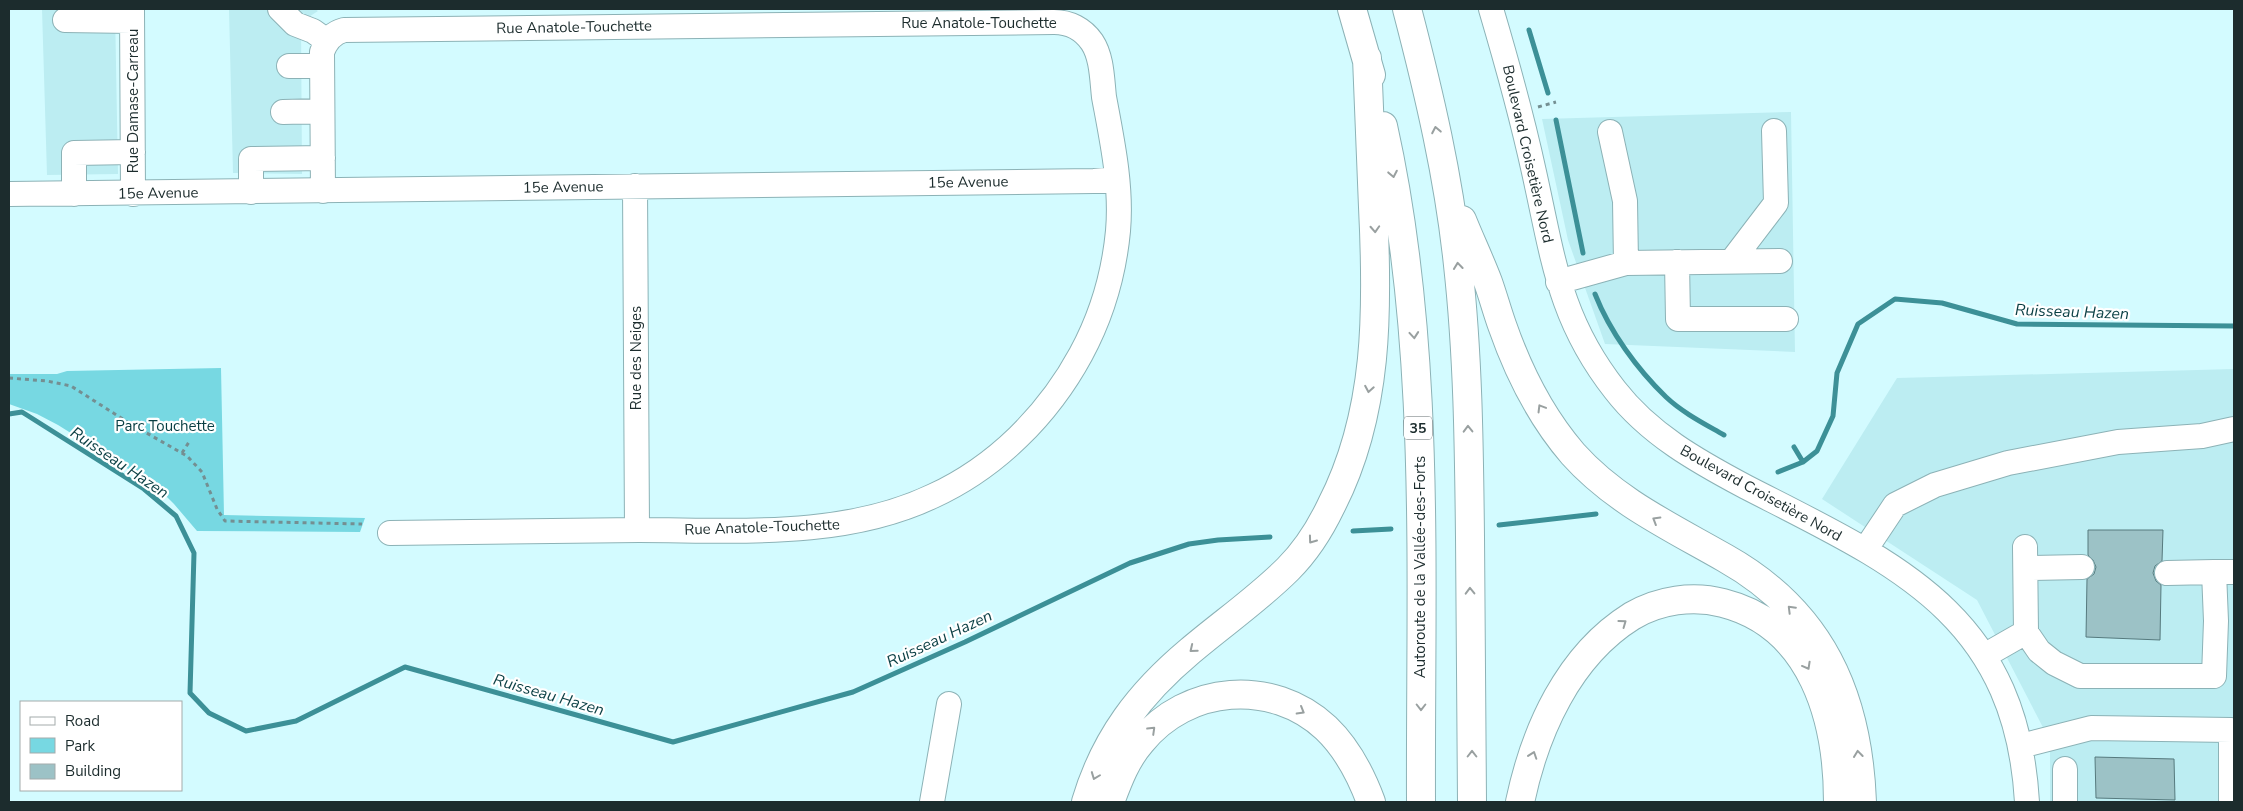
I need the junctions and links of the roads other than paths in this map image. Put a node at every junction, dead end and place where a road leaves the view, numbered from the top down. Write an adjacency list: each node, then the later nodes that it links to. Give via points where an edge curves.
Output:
1 (280, 9): 7 (street, via 295,24)
2 (1352, 9): 8 (highway, Autoroute de la Vallée-des-Forts / 35)
3 (1407, 9): 17 (highway, one-way to 3, via 1434,116)
4 (1491, 9): 29 (street, Boulevard Croisetière Nord, via 1529,148)
5 (132, 15): 6 (street); 15 (street, Rue Damase-Carreau)
6 (65, 20)
7 (327, 41): 10 (street, via 322,52); 18 (street, Rue Anatole-Touchette, via 339,31 349,29 1060,22 1083,32 1097,53)
8 (1366, 58): 44 (highway, one-way to 44, via 1376,316 1368,394 1345,477 1316,535 1290,567 1243,610 1190,650 1140,700 1110,741); 47 (highway, Autoroute de la Vallée-des-Forts / 35, one-way to 47, via 1396,192 1414,339 1419,474)
9 (289, 66): 10 (street)
10 (322, 66): 11 (street)
11 (322, 111): 12 (street); 16 (street)
12 (283, 112)
13 (1774, 131): 27 (street, via 1776,203)
14 (1610, 132): 28 (street, via 1625,201)
15 (133, 152): 23 (street, via 74,153); 24 (street, Rue Damase-Carreau)
16 (323, 158): 20 (street); 21 (street, via 251,159)
17 (1444, 178): 48 (highway, one-way to 17, via 1466,366 1458,263); 51 (highway, one-way to 17, via 1858,750 1851,719 1832,668 1815,638 1794,612 1753,575 1627,502 1573,453 1542,411 1525,379)
18 (1116, 179): 19 (street, 15e Avenue); 32 (street, Rue Anatole-Touchette, via 1119,218 1114,260 1088,338 1063,384 1040,414 984,466 930,498 885,515 843,525)
19 (635, 186): 20 (street, 15e Avenue); 32 (street, Rue des Neiges)
20 (323, 191): 21 (street, 15e Avenue)
21 (262, 192): 24 (street, 15e Avenue)
22 (9, 194): 23 (street, 15e Avenue)
23 (74, 194): 24 (street, 15e Avenue)
24 (133, 194)
25 (1780, 261): 27 (street)
26 (1677, 262): 27 (street); 28 (street); 30 (street, via 1678,319)
27 (1731, 262)
28 (1626, 263): 29 (street)
29 (1558, 282): 34 (street, Boulevard Croisetière Nord, via 1574,325 1599,368 1618,394 1657,432 1702,464)
30 (1786, 318)
31 (2234, 429): 34 (street, via 2202,436 2118,442 2008,463 1935,485 1895,505)
32 (637, 530): 33 (street, Rue Anatole-Touchette)
33 (390, 533)
34 (1865, 550): 39 (street, Boulevard Croisetière Nord, via 1905,575 1943,606)
35 (2082, 567): 38 (street, via 2026,557)
36 (2224, 572): 37 (street); 38 (street, via 2216,621 2214,676 2080,676 2038,651)
37 (2167, 573)
38 (2026, 632): 39 (street)
39 (1984, 656): 41 (street, Boulevard Croisetière Nord, via 2006,700)
40 (950, 704): 43 (street)
41 (2021, 746): 52 (street, Boulevard Croisetière Nord); 54 (street, via 2091,728 2231,730)
42 (2065, 769): 53 (street)
43 (932, 802)
44 (1086, 802)
45 (1110, 802): 46 (highway, one-way to 46, via 1134,752 1156,726 1190,704 1214,696 1235,694 1258,695 1284,702 1318,721 1343,747)
46 (1370, 802)
47 (1421, 802)
48 (1472, 802)
49 (1520, 802): 50 (highway, one-way to 50, via 1545,722 1566,683 1592,650 1611,632 1643,611 1664,603 1698,599 1733,605 1754,614 1784,636 1800,655 1819,692 1832,732)
50 (1838, 802)
51 (1862, 802)
52 (2027, 802)
53 (2065, 802)
54 (2231, 802)

